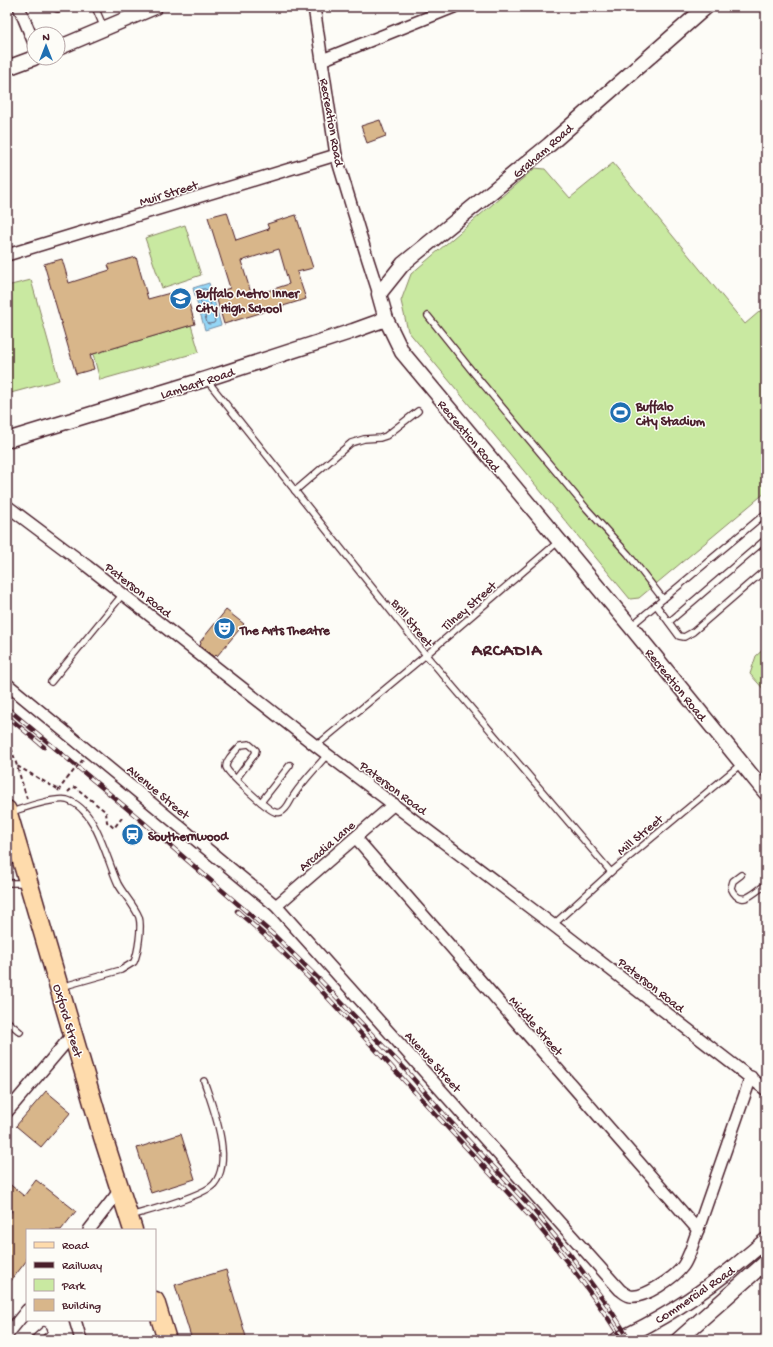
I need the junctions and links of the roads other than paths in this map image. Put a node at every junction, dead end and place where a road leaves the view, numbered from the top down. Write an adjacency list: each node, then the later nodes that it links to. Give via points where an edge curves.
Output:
1 (19, 7): 9 (street)
2 (53, 7): 3 (lane)
3 (66, 7)
4 (95, 7): 10 (lane)
5 (155, 7): 10 (street)
6 (314, 7): 12 (street, Recreation Road)
7 (454, 7): 12 (street)
8 (706, 7): 17 (street, Graham Road, via 549,145 403,264)
9 (27, 26)
10 (104, 29): 11 (street)
11 (66, 45)
12 (322, 60): 15 (street, Recreation Road)
13 (26, 61): 14 (street)
14 (7, 68)
15 (336, 155): 16 (street, Muir Street); 17 (street, Recreation Road)
16 (7, 255)
17 (379, 294): 19 (street, Recreation Road)
18 (428, 316): 30 (lane)
19 (386, 319): 20 (street, Lambart Road); 27 (street, Recreation Road, via 402,352)
20 (206, 379): 22 (street, Lambart Road); 23 (lane, Brill Street)
21 (418, 410): 23 (lane, via 386,436 351,443)
22 (7, 440)
23 (295, 491): 34 (lane, Brill Street)
24 (7, 506): 29 (street, Paterson Road)
25 (766, 513): 30 (lane)
26 (766, 539): 32 (lane)
27 (560, 541): 33 (street, Recreation Road); 34 (lane, Tilney Street)
28 (766, 569): 32 (lane, via 689,635 679,636)
29 (123, 594): 35 (lane); 37 (street, Paterson Road)
30 (663, 599): 31 (lane)
31 (656, 605): 32 (lane); 33 (lane)
32 (669, 622)
33 (631, 627): 39 (street, Recreation Road)
34 (426, 655): 37 (lane, Tilney Street); 47 (lane, Brill Street)
35 (51, 682)
36 (7, 684): 52 (street, Avenue Street)
37 (316, 746): 38 (street, Paterson Road)
38 (327, 755): 43 (lane, via 286,809 275,812); 44 (street, Paterson Road)
39 (742, 764): 42 (street, Recreation Road); 47 (lane, Mill Street)
40 (290, 765): 43 (lane)
41 (236, 779): 41 (lane, via 226,766 241,745 249,744 256,750 255,754); 43 (lane)
42 (766, 793)
43 (261, 802)
44 (394, 804): 46 (street, Arcadia Lane); 53 (street, Paterson Road)
45 (7, 812): 50 (main road, Oxford Street); 54 (lane, via 51,801 67,800 78,806 95,826 118,885 139,919 139,948 134,962 121,970)
46 (356, 838): 52 (street, Arcadia Lane); 65 (street, Middle Street)
47 (611, 872): 53 (lane, Mill Street)
48 (741, 875): 51 (lane, via 731,888 734,895 740,898 748,898)
49 (7, 883): 50 (lane)
50 (28, 883): 54 (main road, Oxford Street)
51 (766, 884)
52 (276, 906): 65 (street, Avenue Street, via 625,1294 638,1296 647,1293 672,1277 683,1266)
53 (553, 925): 58 (street, Paterson Road)
54 (59, 988): 57 (main road, Oxford Street)
55 (7, 1020): 56 (lane)
56 (20, 1032)
57 (73, 1034): 61 (street); 62 (main road, Oxford Street)
58 (751, 1077): 60 (street, Paterson Road); 65 (street, Avenue Street)
59 (204, 1081): 63 (lane, via 220,1131 220,1172 213,1185 196,1195)
60 (766, 1090)
61 (7, 1112)
62 (120, 1190): 63 (main road, Oxford Street); 64 (street)
63 (131, 1224)
64 (91, 1229)
65 (698, 1230)
66 (766, 1240): 76 (street, Commercial Road, via 706,1288 641,1329)
67 (766, 1262): 77 (street, Commercial Road)
68 (156, 1304): 75 (main road)
69 (26, 1311): 72 (street)
70 (75, 1321): 74 (street)
71 (44, 1330): 73 (lane)
72 (7, 1335)
73 (33, 1340)
74 (81, 1340)
75 (168, 1340)
76 (617, 1340)
77 (678, 1340)

